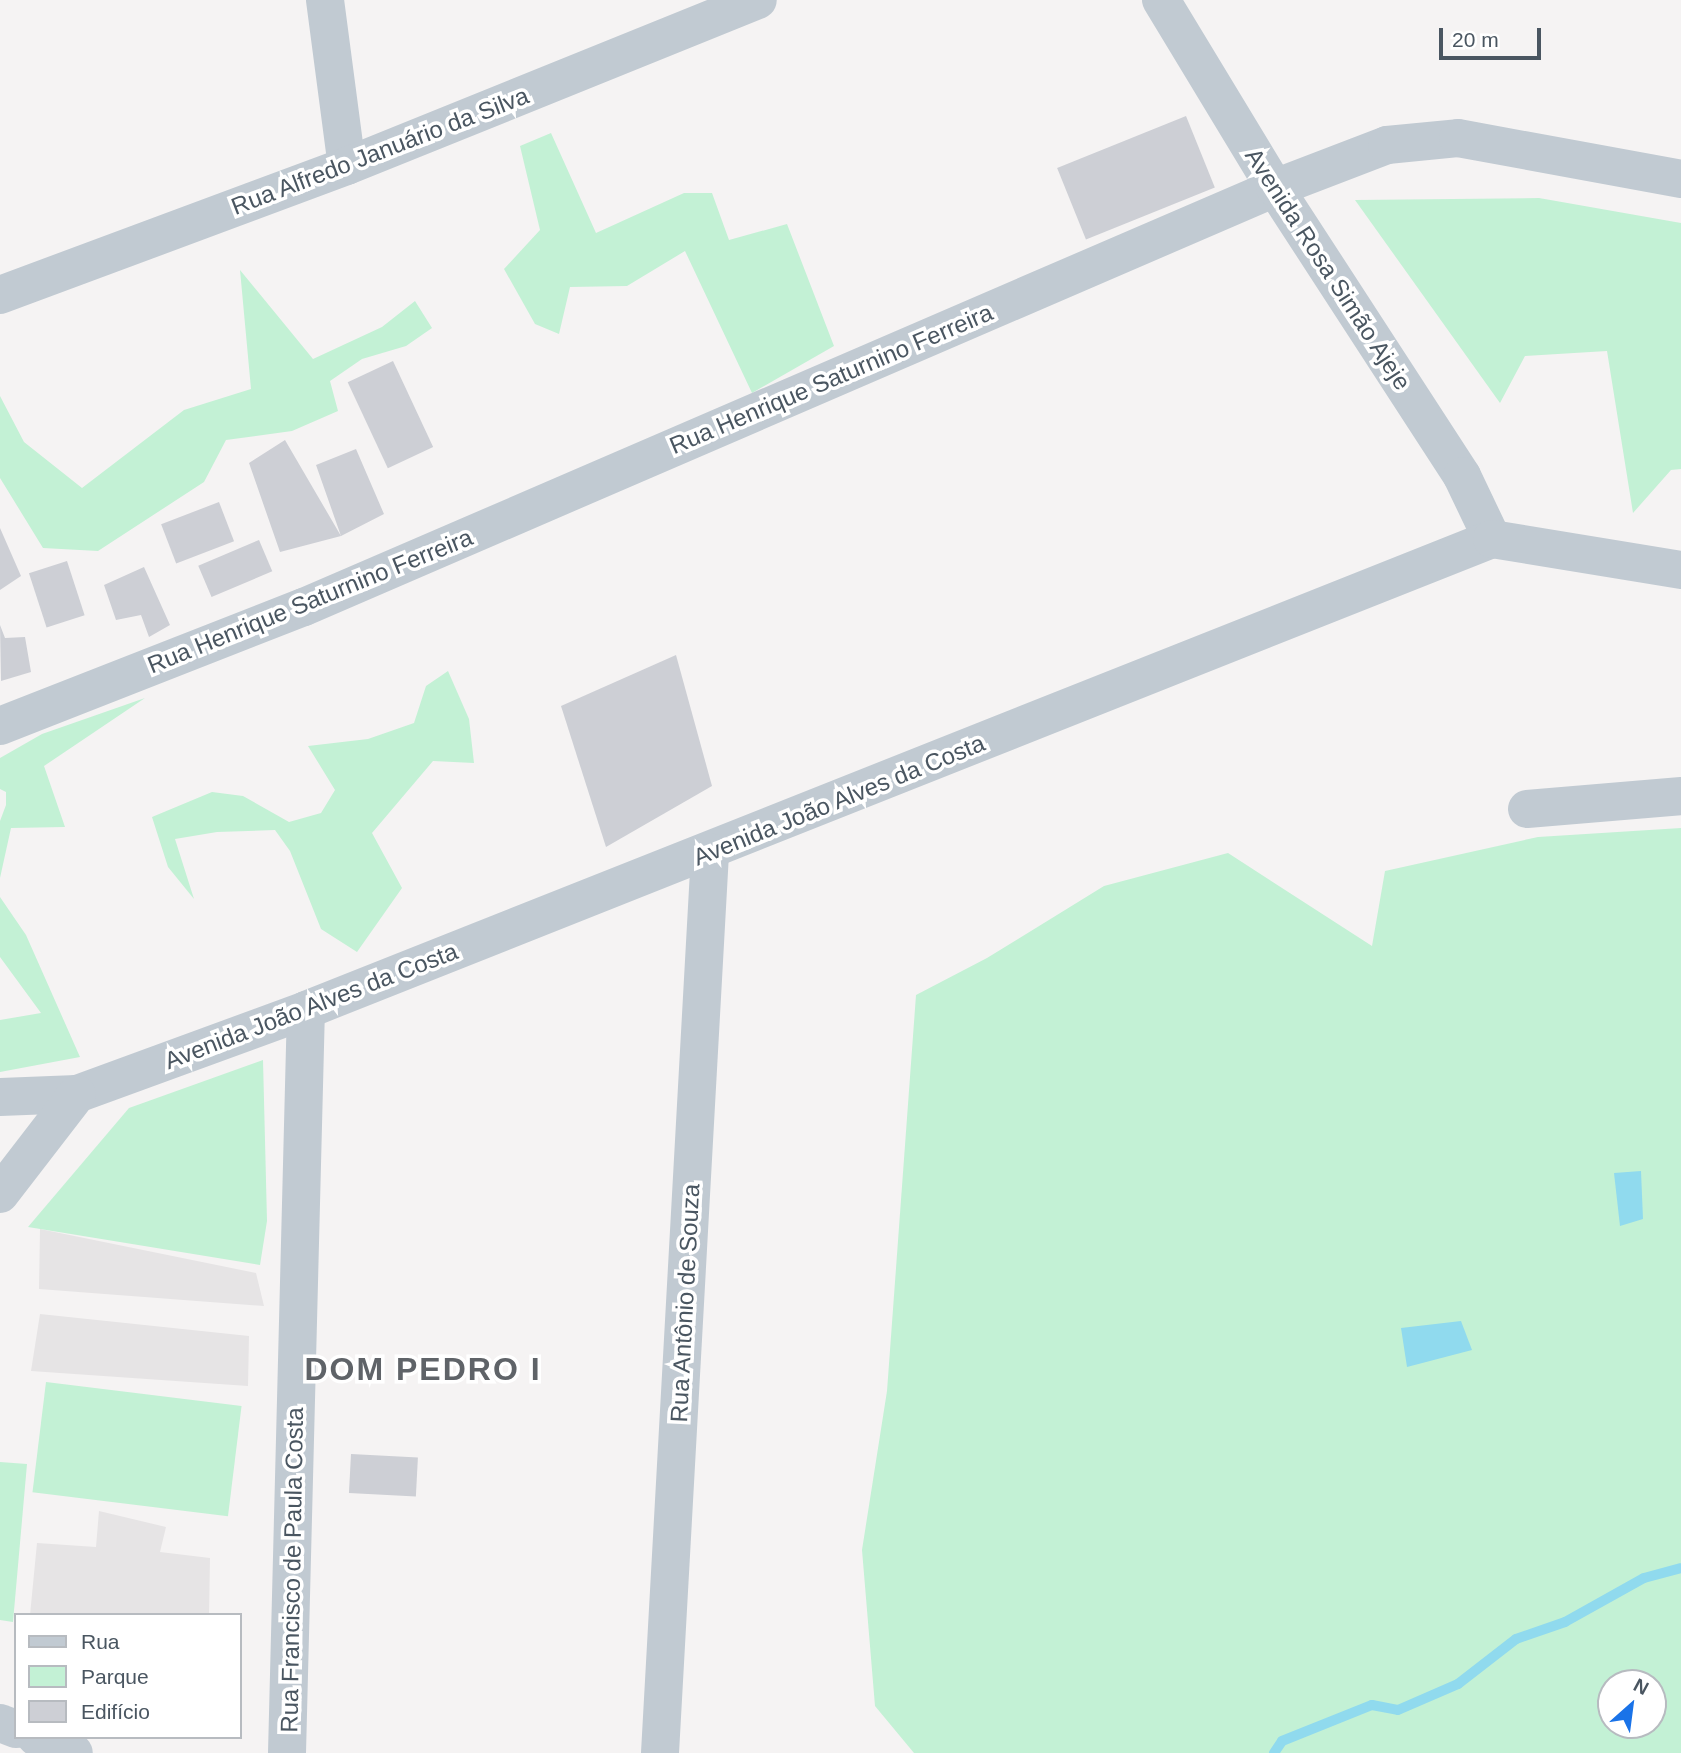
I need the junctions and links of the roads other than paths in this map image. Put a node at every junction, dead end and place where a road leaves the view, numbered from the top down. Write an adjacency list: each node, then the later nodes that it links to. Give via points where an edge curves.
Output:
1 (325, 0): 5 (street)
2 (758, 0): 4 (street, Rua Alfredo Januário da Silva)
3 (1161, 0): 7 (street, Avenida Rosa Simão Ajeje)
4 (704, 10): 5 (street, Rua Alfredo Januário da Silva)
5 (347, 166): 8 (street, Rua Alfredo Januário da Silva)
6 (1681, 179): 7 (street, Rua Henrique Saturnino Ferreira, via 1458,138 1387,145)
7 (1275, 188): 9 (street, Avenida Rosa Simão Ajeje, via 1462,476); 11 (street, Rua Henrique Saturnino Ferreira, via 304,607)
8 (0, 295)
9 (1492, 539): 10 (street); 14 (street, Avenida João Alves da Costa)
10 (1681, 569)
11 (0, 726)
12 (1681, 796): 13 (street)
13 (1527, 809)
14 (710, 852): 15 (street, Avenida João Alves da Costa); 22 (street, Rua Antônio de Souza)
15 (306, 1010): 16 (street, Avenida João Alves da Costa); 21 (street, Rua Francisco de Paula Costa)
16 (77, 1094): 17 (street, Avenida João Alves da Costa); 18 (street)
17 (0, 1097)
18 (0, 1194)
19 (41, 1739): 20 (street)
20 (74, 1753)
21 (287, 1753)
22 (660, 1753)

